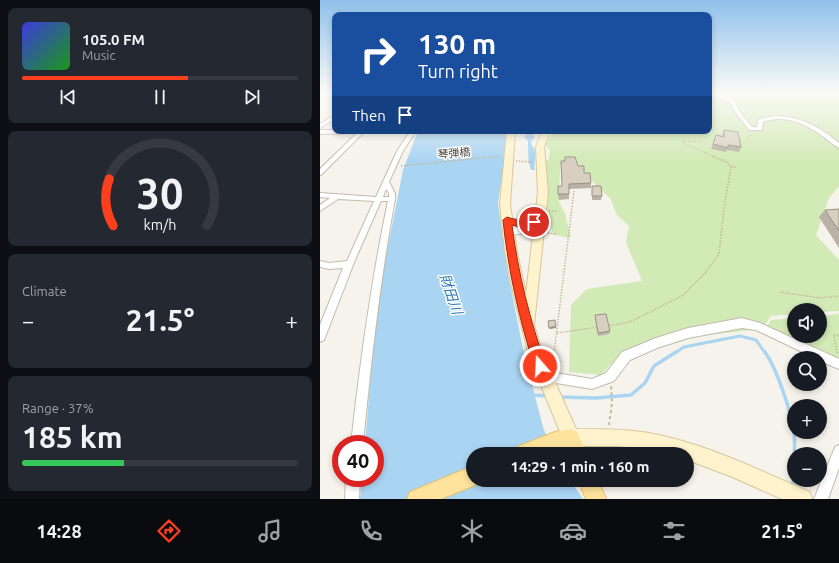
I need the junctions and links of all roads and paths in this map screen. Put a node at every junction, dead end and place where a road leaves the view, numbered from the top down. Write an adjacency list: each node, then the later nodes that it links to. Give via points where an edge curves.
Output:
1 (740, 115): 11 (street, via 751,129 760,129 760,121 765,119 791,119 813,127)
2 (323, 121): 3 (street)
3 (320, 126)
4 (320, 132): 5 (street)
5 (332, 132)
6 (359, 134): 17 (street)
7 (410, 134): 18 (street, via 404,141)
8 (510, 134): 12 (street)
9 (545, 134): 28 (street, via 540,146)
10 (705, 142): 15 (path, via 682,141 726,162)
11 (839, 146)
12 (505, 159): 13 (path, 琴弾橋); 14 (path, 琴弾橋); 27 (street)
13 (536, 162)
14 (402, 166)
15 (730, 167): 16 (path); 35 (path, via 719,254 705,274 682,296 630,322)
16 (737, 167)
17 (320, 173)
18 (386, 182): 22 (street); 23 (street)
19 (574, 191): 35 (path)
20 (320, 196): 21 (street)
21 (336, 197): 23 (street); 24 (street)
22 (392, 199): 23 (street); 41 (street, via 369,329)
23 (377, 200): 31 (street)
24 (320, 209)
25 (549, 211): 26 (path)
26 (557, 211)
27 (508, 225): 28 (street, via 523,231); 34 (street)
28 (542, 226): 29 (path); 34 (street)
29 (557, 234)
30 (320, 264): 31 (street)
31 (348, 264): 37 (street)
32 (780, 292): 33 (path, via 820,298)
33 (839, 296)
34 (528, 330): 39 (street)
35 (557, 333): 39 (path)
36 (839, 336): 38 (path, via 834,334)
37 (320, 337)
38 (838, 364): 39 (street, via 757,326 742,323 688,333 656,343 626,356 610,378 592,384)
39 (549, 380): 43 (street)
40 (611, 385): 42 (path, via 612,403)
41 (358, 435)
42 (607, 437): 43 (street); 52 (street, via 660,444 744,474)
43 (568, 444): 44 (main road)
44 (555, 447)
45 (839, 451): 53 (street)
46 (466, 479): 50 (main road)
47 (353, 487): 49 (street)
48 (591, 487): 51 (main road)
49 (352, 499)
50 (418, 499)
51 (596, 499)
52 (803, 499)
53 (821, 499)

